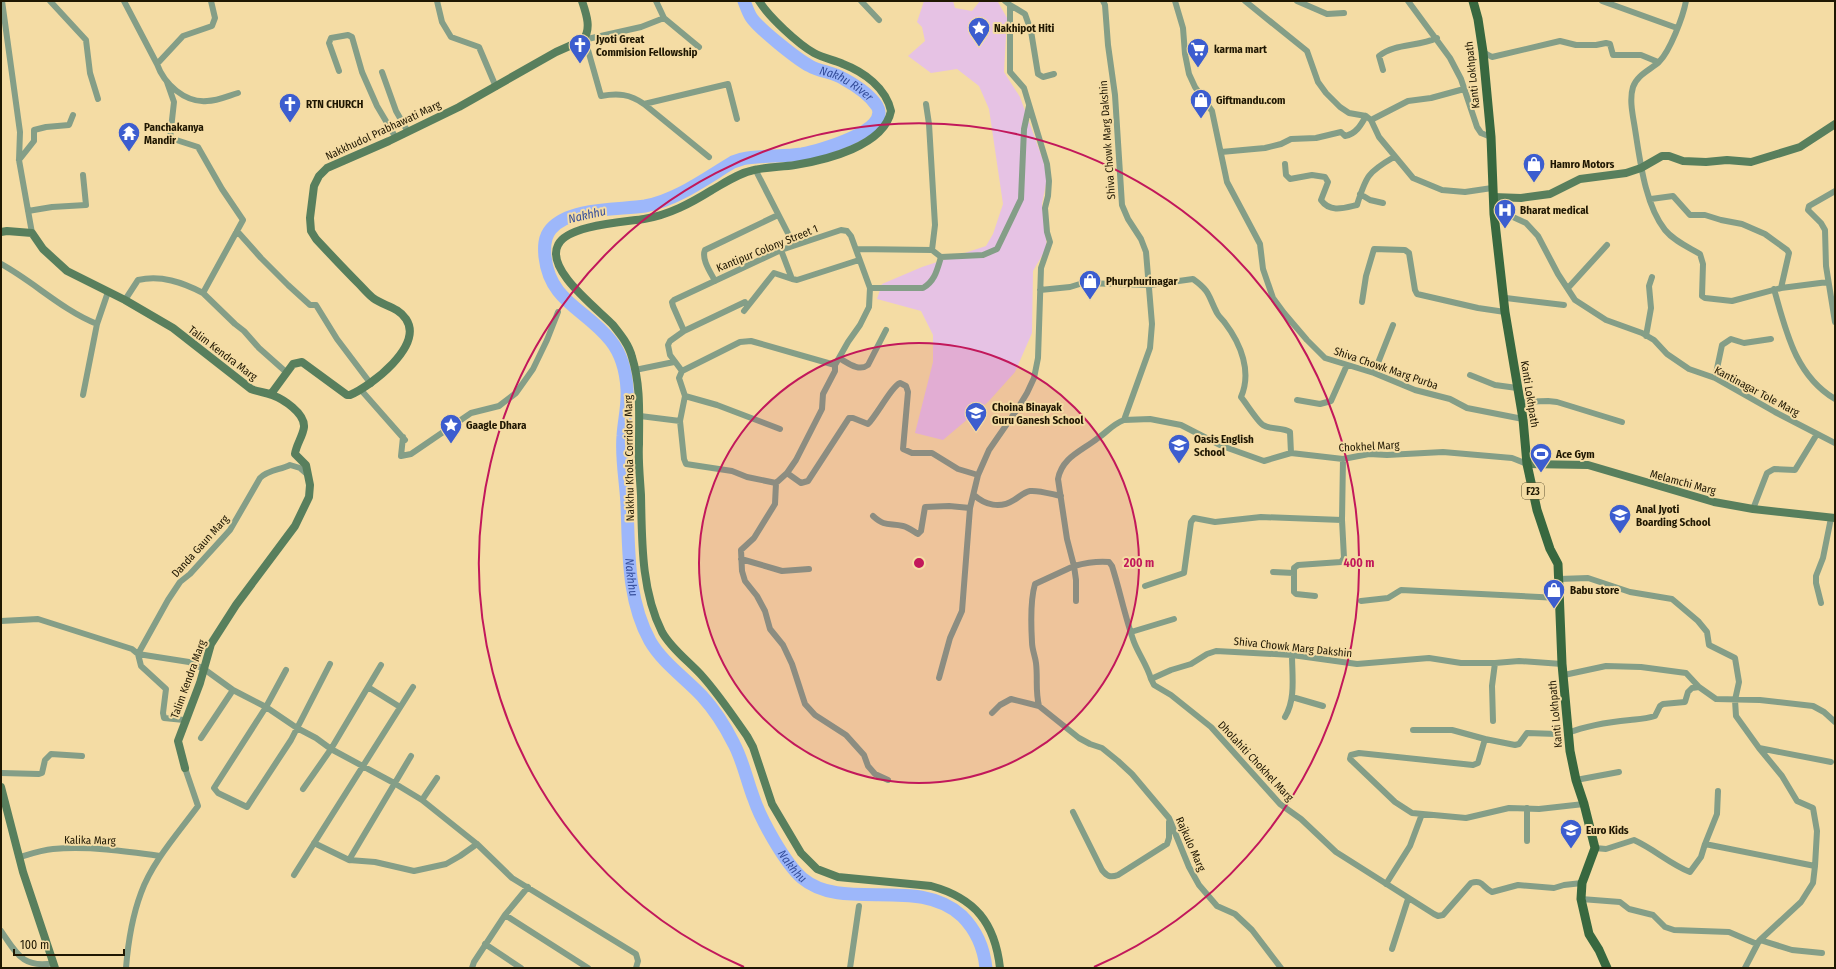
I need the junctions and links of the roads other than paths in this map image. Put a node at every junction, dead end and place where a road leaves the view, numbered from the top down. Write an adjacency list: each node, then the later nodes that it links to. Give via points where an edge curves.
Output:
1 (2, 1): 51 (street, via 20,132)
2 (50, 1): 37 (street, via 86,40 90,73)
3 (124, 1): 28 (street)
4 (211, 1): 28 (street, via 215,18 212,26 183,36)
5 (437, 1): 34 (street, via 442,22 451,37 479,46)
6 (582, 1): 24 (street, via 588,28)
7 (656, 1): 20 (street)
8 (759, 1): 54 (street, Nakkhu Khola Corridor Marg, via 766,12 815,54 850,67 876,85 885,95 891,111 885,127 859,146 819,160)
9 (861, 1): 21 (street)
10 (1103, 1): 79 (street, Shiva Chowk Marg Dakshin, via 1115,95 1122,205 1146,252)
11 (1175, 1): 48 (street, Shiva Chowk Marg Purba, via 1183,28 1189,74 1212,112)
12 (1245, 1): 43 (street, via 1307,51 1318,82 1340,107 1349,113)
13 (1297, 1): 19 (street, via 1327,14)
14 (1408, 1): 23 (street)
15 (1474, 1): 26 (main road, Kanti Lokhpath / F23)
16 (1602, 1): 22 (street)
17 (1686, 1): 22 (street)
18 (1008, 3): 32 (street, via 1025,14 1031,31 1038,74 1043,77); 40 (street, via 1010,72 1024,88)
19 (1344, 13)
20 (664, 18): 24 (street, via 641,27); 25 (street)
21 (879, 20)
22 (1677, 28): 27 (street)
23 (1437, 38): 29 (street, via 1413,46 1389,49 1379,56); 35 (street, via 1450,58)
24 (583, 40): 34 (street, Nakkhudol Prabhawati Marg, via 556,52); 38 (street, via 601,96 633,97)
25 (699, 47)
26 (1483, 52): 27 (street, via 1492,57 1560,41 1576,46 1606,43 1610,44 1613,55 1641,55); 46 (main road, Kanti Lokhpath / F23)
27 (1658, 62): 53 (street, via 1641,75 1633,86 1632,107)
28 (157, 64): 33 (street)
29 (1383, 70)
30 (339, 71): 47 (street, via 329,43 331,38 348,35 352,37 362,72 377,106)
31 (382, 72): 45 (street, via 396,111)
32 (1054, 74)
33 (168, 82): 36 (street, via 177,92 206,101); 64 (street, via 174,102 170,138 198,147 222,189 244,220)
34 (496, 87): 45 (street, Nakkhudol Prabhawati Marg)
35 (1464, 89): 43 (street, via 1408,101); 46 (street, via 1477,127 1481,133)
36 (238, 94)
37 (98, 99)
38 (644, 104): 42 (street, via 728,84); 49 (street)
39 (926, 104): 71 (street, via 935,225)
40 (1029, 105): 72 (street, via 1024,129 1021,199 997,248 983,255); 84 (street, via 1050,181 1045,208 1050,242 1041,268)
41 (73, 115): 51 (street, via 69,125 34,130 34,141)
42 (737, 118)
43 (1368, 118): 48 (street, via 1356,131 1345,136 1341,132 1316,138 1291,139 1265,148); 50 (street, via 1378,137)
44 (1835, 124): 53 (street, via 1800,147 1751,162 1683,161 1662,156)
45 (408, 132): 47 (street, Nakkhudol Prabhawati Marg)
46 (1490, 137): 57 (main road, Kanti Lokhpath / F23)
47 (396, 138): 113 (street, Nakkhudol Prabhawati Marg, via 327,168 314,186 312,204 311,231 316,239 373,298 394,308 407,321 409,340 404,351)
48 (1221, 152): 106 (street, Shiva Chowk Marg Purba, via 1227,182 1260,244 1263,269 1273,298 1307,340 1326,358)
49 (709, 157)
50 (1394, 157): 57 (street, via 1413,178 1434,188); 58 (street, via 1371,171)
51 (19, 160): 61 (street)
52 (1284, 164): 58 (street, via 1286,175 1290,179 1312,175 1325,177 1328,182 1320,200 1327,207 1334,209 1357,205)
53 (1641, 168): 57 (street, via 1626,173 1580,178 1550,194 1521,198); 59 (street)
54 (755, 170): 63 (street); 107 (street, Nakkhu Khola Corridor Marg, via 739,175 692,203 666,214 572,232 557,245 557,258 563,274 626,341)
55 (83, 174): 61 (street, via 86,205)
56 (1835, 191): 78 (street, via 1809,206 1808,210 1825,230)
57 (1493, 193): 62 (main road, Kanti Lokhpath / F23)
58 (1360, 194): 60 (street)
59 (1651, 199): 82 (street, via 1672,196 1690,215 1707,215 1742,224 1765,234 1789,253); 83 (street, via 1655,213 1666,231 1700,254 1703,264 1702,296 1732,301)
60 (1383, 203)
61 (28, 211): 66 (street)
62 (1494, 214): 81 (street, Kantinagar Tole Marg, via 1500,211 1526,223 1538,236); 89 (main road, Kanti Lokhpath / F23)
63 (778, 215): 67 (street); 77 (street, via 705,250 704,258)
64 (237, 231): 87 (street); 113 (street, via 288,285 310,305 316,305 337,339)
65 (1, 232): 66 (street)
66 (32, 233): 85 (street, Talim Kendra Marg, via 43,249 67,271)
67 (794, 245): 69 (street, Kantipur Colony Street 1, via 841,230 851,236); 70 (street, Kantipur Colony Street 1)
68 (1607, 245): 81 (street)
69 (856, 249): 71 (street); 73 (street, Kantipur Colony Street 1)
70 (781, 250): 76 (street); 77 (street, Kantipur Colony Street 1)
71 (932, 250): 72 (street)
72 (941, 258): 80 (street, via 934,278 923,288)
73 (860, 260): 76 (street, via 797,280); 80 (street, Kantipur Colony Street 1)
74 (1, 264): 97 (street, via 64,307)
75 (1652, 277): 101 (street, via 1651,308)
76 (792, 279): 93 (street, via 774,273)
77 (715, 280): 100 (street, Kantipur Colony Street 1, via 672,302)
78 (1828, 282): 82 (street); 86 (street)
79 (1150, 285): 84 (street, via 1083,283); 124 (street, Shiva Chowk Marg Dakshin, via 1150,348); 130 (street, via 1193,280 1209,292 1218,314 1240,348 1246,377 1241,397 1263,425 1290,432)
80 (870, 288): 103 (street, via 868,307)
81 (1568, 288): 101 (street, Kantinagar Tole Marg, via 1575,300 1606,320)
82 (1781, 288): 83 (street)
83 (1774, 289): 119 (street, via 1790,343 1805,372 1822,391)
84 (1040, 290): 135 (street, via 1038,358 1034,378 1018,408 989,450)
85 (108, 292): 88 (street, Talim Kendra Marg); 97 (street)
86 (1833, 292): 96 (street, via 1831,304)
87 (203, 293): 88 (street, via 171,280 146,278 138,280); 109 (street)
88 (125, 300): 116 (street, Talim Kendra Marg, via 173,328 251,389)
89 (1503, 300): 92 (street, via 1506,298); 95 (main road, Kanti Lokhpath / F23)
90 (745, 302): 100 (street)
91 (1362, 302): 95 (street, via 1374,249 1405,250 1409,253 1417,294)
92 (1564, 305)
93 (744, 311)
94 (558, 312): 115 (street, via 533,369 516,393 499,406 471,413 411,454 402,456 404,439)
95 (1505, 312): 114 (main road, Kanti Lokhpath / F23)
96 (1835, 322)
97 (97, 324): 117 (street)
98 (1393, 325): 110 (street)
99 (886, 330): 103 (street, via 864,368)
100 (684, 331): 104 (street, via 668,345)
101 (1646, 336): 112 (street, Kantinagar Tole Marg, via 1689,369)
102 (1771, 339): 112 (street, via 1744,343 1731,339 1725,342 1722,345)
103 (839, 358): 105 (street)
104 (674, 362): 107 (street); 108 (street)
105 (835, 365): 108 (street, via 747,340); 133 (street, via 835,371 823,394 822,409)
106 (1347, 365): 110 (street, Shiva Chowk Marg Purba); 120 (street, via 1331,401 1320,404)
107 (635, 370): 122 (street, Nakkhu Khola Corridor Marg, via 639,386)
108 (682, 371): 118 (street, via 679,378)
109 (286, 372): 115 (street, Nakkhudol Prabhawati Marg, via 293,364 302,362 347,396); 116 (street, Nakkhudol Prabhawati Marg)
110 (1374, 373): 123 (street, Shiva Chowk Marg Purba, via 1415,390 1450,399 1467,408)
111 (1470, 374): 114 (street, via 1495,385)
112 (1715, 378): 128 (street, Kantinagar Tole Marg)
113 (371, 384): 115 (street, Nakkhudol Prabhawati Marg)
114 (1517, 388): 121 (main road, Kanti Lokhpath / F23)
115 (361, 390)
116 (271, 394): 134 (street, Talim Kendra Marg, via 292,407 302,420 304,428 295,454 306,465)
117 (83, 395)
118 (685, 396): 125 (street); 127 (street)
119 (1835, 399)
120 (1297, 400)
121 (1520, 402): 123 (main road, Kanti Lokhpath / F23); 126 (street, via 1556,402)
122 (640, 416): 125 (street); 242 (street, Nakkhu Khola Corridor Marg, via 643,564 657,617 676,651 702,676 747,736 772,804 801,853 817,870 838,877 931,886 967,901 977,911 993,937)
123 (1523, 419): 132 (main road, Kanti Lokhpath / F23)
124 (1124, 420): 130 (street, Chokhel Marg, via 1150,419 1182,425 1222,446 1264,461); 138 (street, via 1065,462 1059,471 1058,479)
125 (680, 421): 136 (street, via 686,464 732,470 747,477)
126 (1622, 422)
127 (780, 429)
128 (1817, 434): 129 (street, Kantinagar Tole Marg); 140 (street, via 1795,470 1774,469 1767,473)
129 (1835, 443)
130 (1291, 453): 131 (street, Chokhel Marg)
131 (1343, 458): 132 (street, Chokhel Marg, via 1369,454 1443,452 1512,458); 143 (street)
132 (1527, 464): 140 (street, Melamchi Marg, via 1588,465 1685,494); 149 (main road, Kanti Lokhpath / F23, via 1537,510 1550,549 1558,564)
133 (787, 473): 135 (street, via 801,483 808,481 846,422 853,418 868,424 894,387 900,383 906,386 908,392 903,449 912,453 932,453 958,469); 136 (street)
134 (308, 475): 159 (street, Danda Gaun Marg, via 300,468 290,465 266,472 260,478 230,530 180,582); 165 (street, Talim Kendra Marg, via 309,497 295,526 217,634)
135 (978, 475): 137 (street)
136 (776, 483): 144 (street, via 775,504 754,538 743,547)
137 (974, 495): 138 (street, via 989,505 1013,501 1034,490); 139 (street)
138 (1061, 496): 145 (street)
139 (970, 508): 141 (street, via 925,507 921,531 918,534 902,526 880,523); 168 (street, via 962,611 950,638)
140 (1754, 509): 142 (street, Melamchi Marg)
141 (872, 516)
142 (1833, 518): 155 (street, via 1816,576)
143 (1342, 520): 148 (street, via 1343,561 1298,565 1294,568); 150 (street, via 1261,517 1215,522 1194,518 1191,522 1184,573)
144 (741, 559): 146 (street, via 782,571); 201 (street, via 745,581 757,596 770,629 786,651 805,704 815,715 846,735 864,755 868,766 875,774)
145 (1074, 566): 154 (street); 158 (street, via 1109,562 1120,591); 176 (street, via 1035,584 1033,591 1032,643)
146 (809, 569)
147 (1273, 572): 148 (street)
148 (1294, 573): 151 (street, via 1293,588 1296,594)
149 (1560, 579): 152 (main road, Kanti Lokhpath / F23); 175 (street, via 1588,578 1630,592 1678,602 1707,632 1709,645 1734,658 1739,682)
150 (1145, 586)
151 (1315, 596)
152 (1559, 598): 153 (street, via 1400,590 1388,598); 163 (main road, Kanti Lokhpath / F23)
153 (1361, 601)
154 (1076, 602)
155 (1821, 603)
156 (1174, 619): 158 (street)
157 (1, 621): 159 (street, via 38,619 132,649)
158 (1130, 632): 169 (street)
159 (138, 654): 165 (street, via 189,662); 182 (street, via 141,666 166,689 164,718)
160 (1292, 655): 162 (street, Shiva Chowk Marg Dakshin, via 1357,664 1429,658 1461,663); 169 (street, Shiva Chowk Marg Dakshin, via 1212,652 1196,662); 174 (street)
161 (330, 664): 185 (street)
162 (1495, 664): 163 (street, Shiva Chowk Marg Dakshin, via 1519,661); 183 (street, via 1492,686)
163 (1562, 664): 167 (main road, Kanti Lokhpath / F23)
164 (381, 665): 170 (street)
165 (204, 669): 173 (street); 182 (street, Talim Kendra Marg)
166 (286, 670): 178 (street)
167 (1564, 675): 172 (street, via 1606,666 1641,667 1686,673); 187 (main road, Kanti Lokhpath / F23)
168 (939, 678)
169 (1151, 679): 224 (street, Dholahiti Chokhel Marg, via 1154,685 1212,727 1280,804 1301,819 1336,852)
170 (368, 687): 179 (street); 192 (street)
171 (413, 687): 179 (street)
172 (1699, 687): 175 (street, via 1716,699); 187 (street, via 1688,692 1686,702 1663,704 1655,716 1643,720 1588,726)
173 (233, 690): 178 (street); 189 (street)
174 (1292, 697): 177 (street); 181 (street, via 1291,708)
175 (1735, 700): 184 (street, via 1813,706); 191 (street, via 1736,716)
176 (1039, 706): 180 (street, via 1011,699); 212 (street, Rajkulo Marg, via 1079,738 1102,748 1118,761)
177 (1323, 706)
178 (266, 707): 185 (street); 185 (street, via 214,788 218,794 247,807)
179 (400, 707): 196 (street)
180 (992, 713)
181 (1285, 716)
182 (184, 720): 197 (street, Talim Kendra Marg, via 178,741)
183 (1493, 721)
184 (1835, 722)
185 (297, 728): 192 (street)
186 (1413, 730): 190 (street, via 1452,730)
187 (1568, 733): 202 (main road, Kanti Lokhpath / F23)
188 (1556, 734): 190 (street, via 1527,733 1518,745)
189 (201, 738)
190 (1485, 738): 211 (street, via 1478,763 1473,765 1359,753 1351,755 1353,764 1395,802 1412,813)
191 (1759, 748): 195 (street); 221 (street, via 1782,776 1797,801 1813,808 1817,831)
192 (331, 749): 196 (street); 205 (street)
193 (82, 756): 199 (street, via 51,754 45,760 42,773 39,774)
194 (411, 756): 203 (street)
195 (1831, 762)
196 (362, 767): 203 (street); 214 (street)
197 (185, 768): 218 (street, via 198,806)
198 (1619, 772): 202 (street)
199 (1, 773)
200 (436, 778): 207 (street)
201 (888, 780)
202 (1576, 780): 208 (main road, Kanti Lokhpath / F23)
203 (394, 783): 207 (street); 220 (street)
204 (1, 787): 219 (street)
205 (303, 789)
206 (1718, 791): 216 (street, via 1717,814)
207 (422, 800): 215 (street)
208 (1584, 804): 209 (street); 217 (main road, Kanti Lokhpath / F23)
209 (1527, 808): 211 (street, via 1510,808 1466,818); 213 (street)
210 (1073, 812): 212 (street, via 1102,870 1107,876 1112,877 1168,844)
211 (1422, 814): 224 (street, via 1410,846)
212 (1169, 818): 243 (street, Rajkulo Marg, via 1189,867 1199,884 1217,906 1235,914 1252,930)
213 (1527, 842)
214 (314, 843): 220 (street); 222 (street)
215 (477, 844): 220 (street, via 446,864 414,871 375,862); 225 (street, via 512,878)
216 (1705, 844): 217 (street, via 1701,857 1690,872 1634,840 1606,849); 221 (street)
217 (1595, 848): 223 (main road)
218 (160, 856): 219 (street, Kalika Marg, via 125,851 52,849); 236 (street, via 141,892 131,928)
219 (20, 857): 235 (street)
220 (349, 860)
221 (1816, 866): 231 (street, via 1813,883 1801,902)
222 (294, 875)
223 (1582, 883): 226 (street, Dholahiti Chokhel Marg, via 1564,884 1554,888 1518,885 1492,892 1477,881 1471,883 1443,915 1438,916); 227 (main road)
224 (1386, 884): 226 (street, Dholahiti Chokhel Marg)
225 (528, 887): 229 (street); 240 (street, via 636,954)
226 (1408, 899): 233 (street)
227 (1581, 899): 231 (street, via 1620,902 1629,909 1653,915 1665,927 1674,930 1729,932); 244 (main road, via 1589,934)
228 (859, 906): 241 (street)
229 (505, 915): 232 (street); 239 (street)
230 (1, 931): 235 (street, via 28,964)
231 (1759, 942): 234 (street, via 1792,950); 245 (street)
232 (485, 944): 237 (street); 238 (street)
233 (1392, 949)
234 (1822, 953)
235 (55, 966)
236 (126, 968)
237 (472, 968)
238 (521, 968)
239 (588, 968)
240 (636, 968)
241 (850, 968)
242 (1000, 968)
243 (1281, 968)
244 (1607, 968)
245 (1745, 968)

